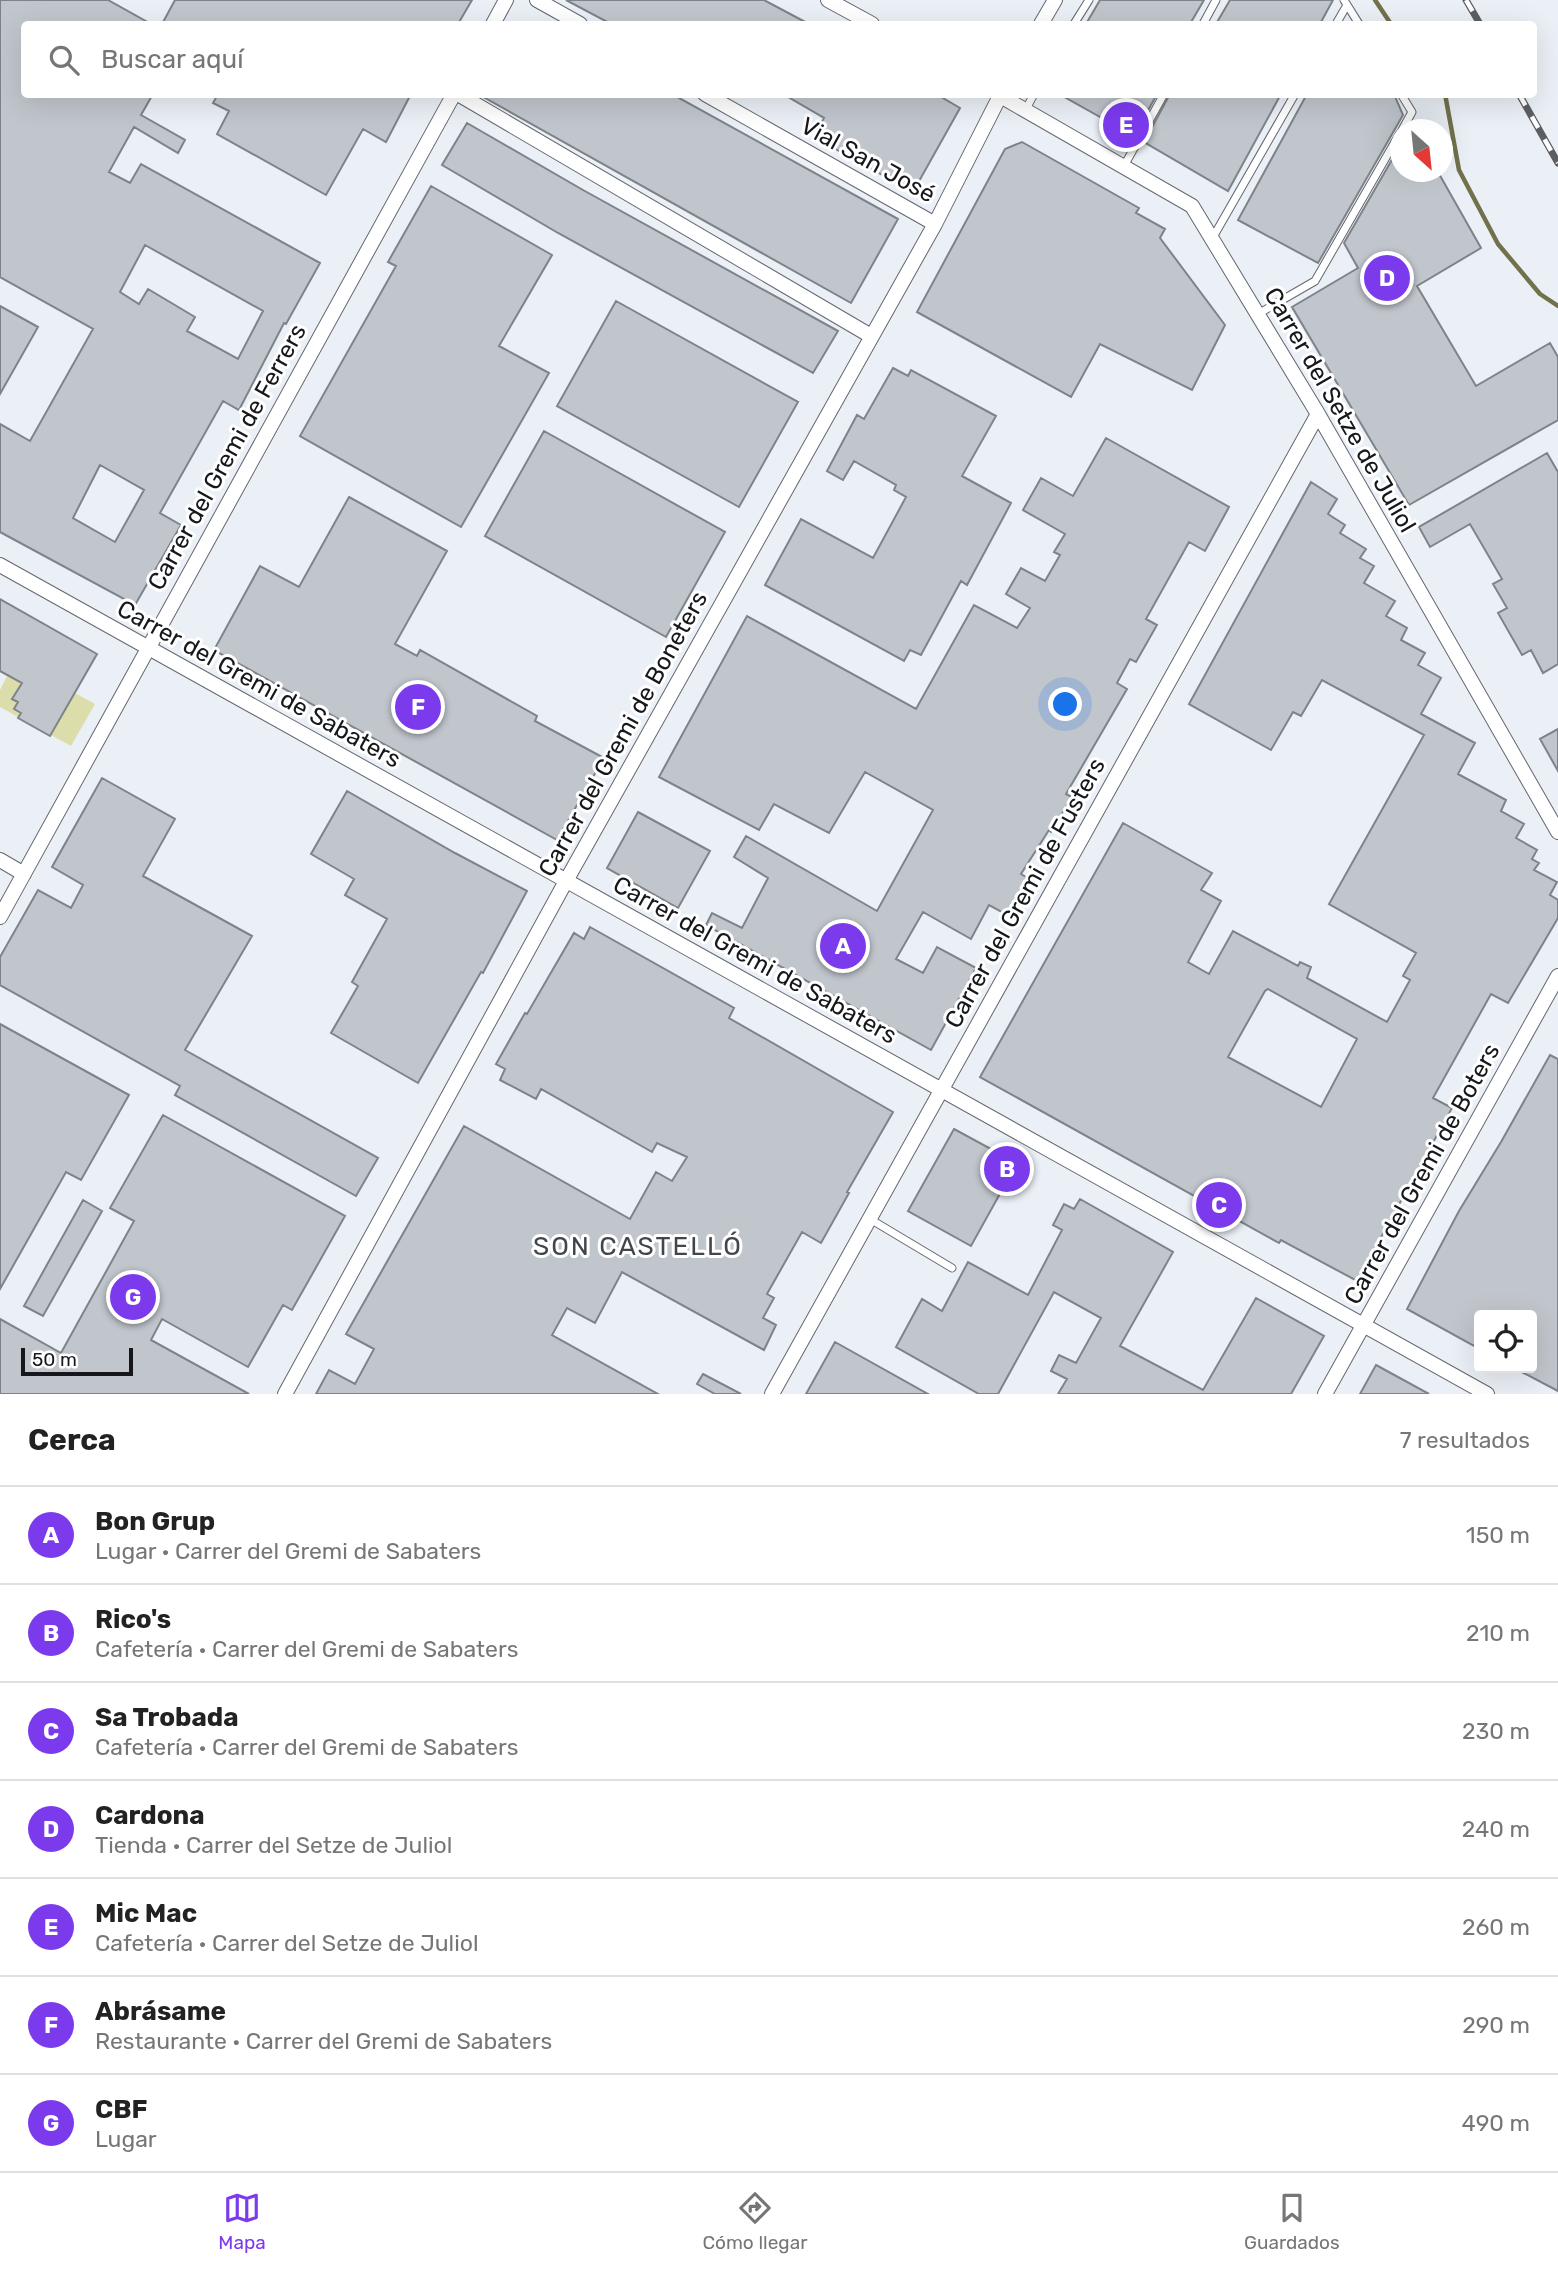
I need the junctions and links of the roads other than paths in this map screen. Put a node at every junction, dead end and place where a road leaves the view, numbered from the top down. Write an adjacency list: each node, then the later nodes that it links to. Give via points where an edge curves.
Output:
1 (506, 0): 8 (street)
2 (537, 0): 9 (street)
3 (828, 0): 10 (street)
4 (1055, 0): 11 (street)
5 (1088, 0): 12 (lane)
6 (1216, 0): 13 (lane)
7 (1346, 2): 14 (lane); 15 (lane)
8 (494, 21)
9 (575, 21)
10 (866, 21)
11 (1043, 21)
12 (1076, 21)
13 (1205, 21)
14 (1337, 21)
15 (1357, 21)
16 (454, 98): 35 (street, Carrer del Gremi de Ferrers)
17 (463, 98): 32 (street)
18 (712, 98): 29 (street, Vial San José)
19 (998, 98): 29 (street, Carrer del Gremi de Boneters)
20 (1005, 98): 25 (street, Carrer del Setze de Juliol)
21 (1032, 98): 25 (lane)
22 (1162, 98): 28 (lane)
23 (1293, 98): 30 (lane)
24 (1403, 98): 26 (lane, via 1412,112)
25 (1026, 109): 28 (street, Carrer del Setze de Juliol)
26 (1408, 119)
27 (1390, 150): 31 (lane, via 1315,281)
28 (1124, 166): 30 (street, Carrer del Setze de Juliol, via 1192,206)
29 (935, 224): 32 (street, Carrer del Gremi de Boneters)
30 (1212, 239): 31 (street, Carrer del Setze de Juliol)
31 (1258, 314): 33 (street, Carrer del Setze de Juliol)
32 (871, 336): 39 (street, Carrer del Gremi de Boneters)
33 (1318, 414): 36 (street, Carrer del Setze de Juliol); 42 (street, Carrer del Gremi de Fusters)
34 (0, 565): 35 (street, Carrer del Gremi de Sabaters)
35 (147, 647): 38 (street, Carrer del Gremi de Ferrers); 39 (street, Carrer del Gremi de Sabaters)
36 (1558, 832)
37 (0, 860): 38 (street)
38 (24, 874): 40 (street, Carrer del Gremi de Ferrers)
39 (566, 881): 42 (street, Carrer del Gremi de Sabaters); 46 (street, Carrer del Gremi de Boneters)
40 (0, 917)
41 (1558, 976): 45 (street, Carrer del Gremi de Boters)
42 (941, 1090): 43 (street, Carrer del Gremi de Fusters); 45 (street, Carrer del Gremi de Sabaters)
43 (869, 1219): 44 (lane); 47 (street, Carrer del Gremi de Fusters)
44 (952, 1268)
45 (1363, 1325): 48 (street, Carrer del Gremi de Boters); 49 (street, Carrer del Gremi de Sabaters)
46 (285, 1394)
47 (772, 1394)
48 (1325, 1394)
49 (1487, 1394)

